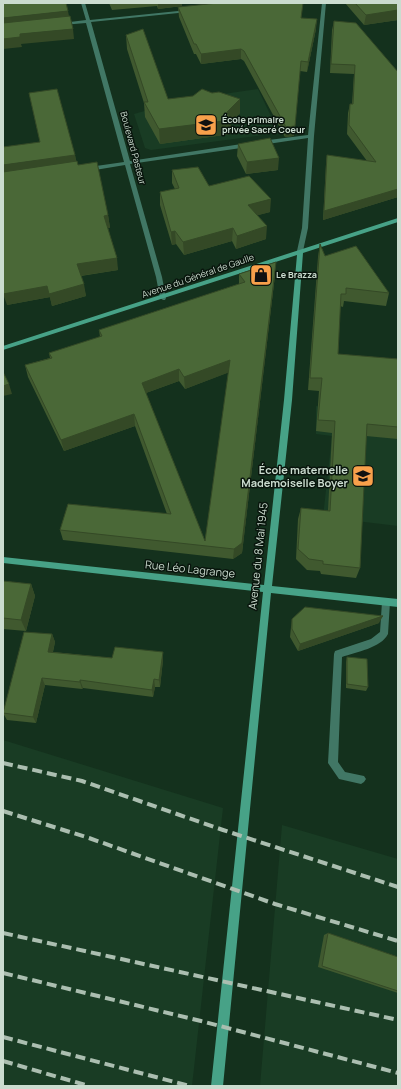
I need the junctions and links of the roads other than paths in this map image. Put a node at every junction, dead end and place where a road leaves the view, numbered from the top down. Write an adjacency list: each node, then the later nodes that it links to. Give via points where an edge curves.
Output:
1 (83, 3): 4 (street, Boulevard Pasteur)
2 (324, 3): 6 (street)
3 (192, 10): 4 (street)
4 (88, 22): 5 (street); 7 (street, Boulevard Pasteur)
5 (58, 25)
6 (311, 136): 7 (street); 10 (street, via 305,228)
7 (128, 163): 8 (street); 11 (street, Boulevard Pasteur)
8 (85, 169)
9 (398, 220): 10 (main road, Avenue du Général de Gaulle)
10 (300, 251): 11 (main road, Avenue du Général de Gaulle); 14 (main road, Avenue du 8 Mai 1945, via 288,400)
11 (163, 298): 12 (main road, Avenue du Général de Gaulle)
12 (3, 348)
13 (3, 560): 14 (main road, Rue Léo Lagrange)
14 (267, 589): 15 (main road, Rue Léo Lagrange); 18 (main road, Avenue du 8 Mai 1945)
15 (386, 602): 16 (main road, Rue Léo Lagrange); 17 (street, via 384,634 374,642 338,654 333,763 342,776)
16 (398, 603)
17 (361, 779)
18 (217, 1086)

